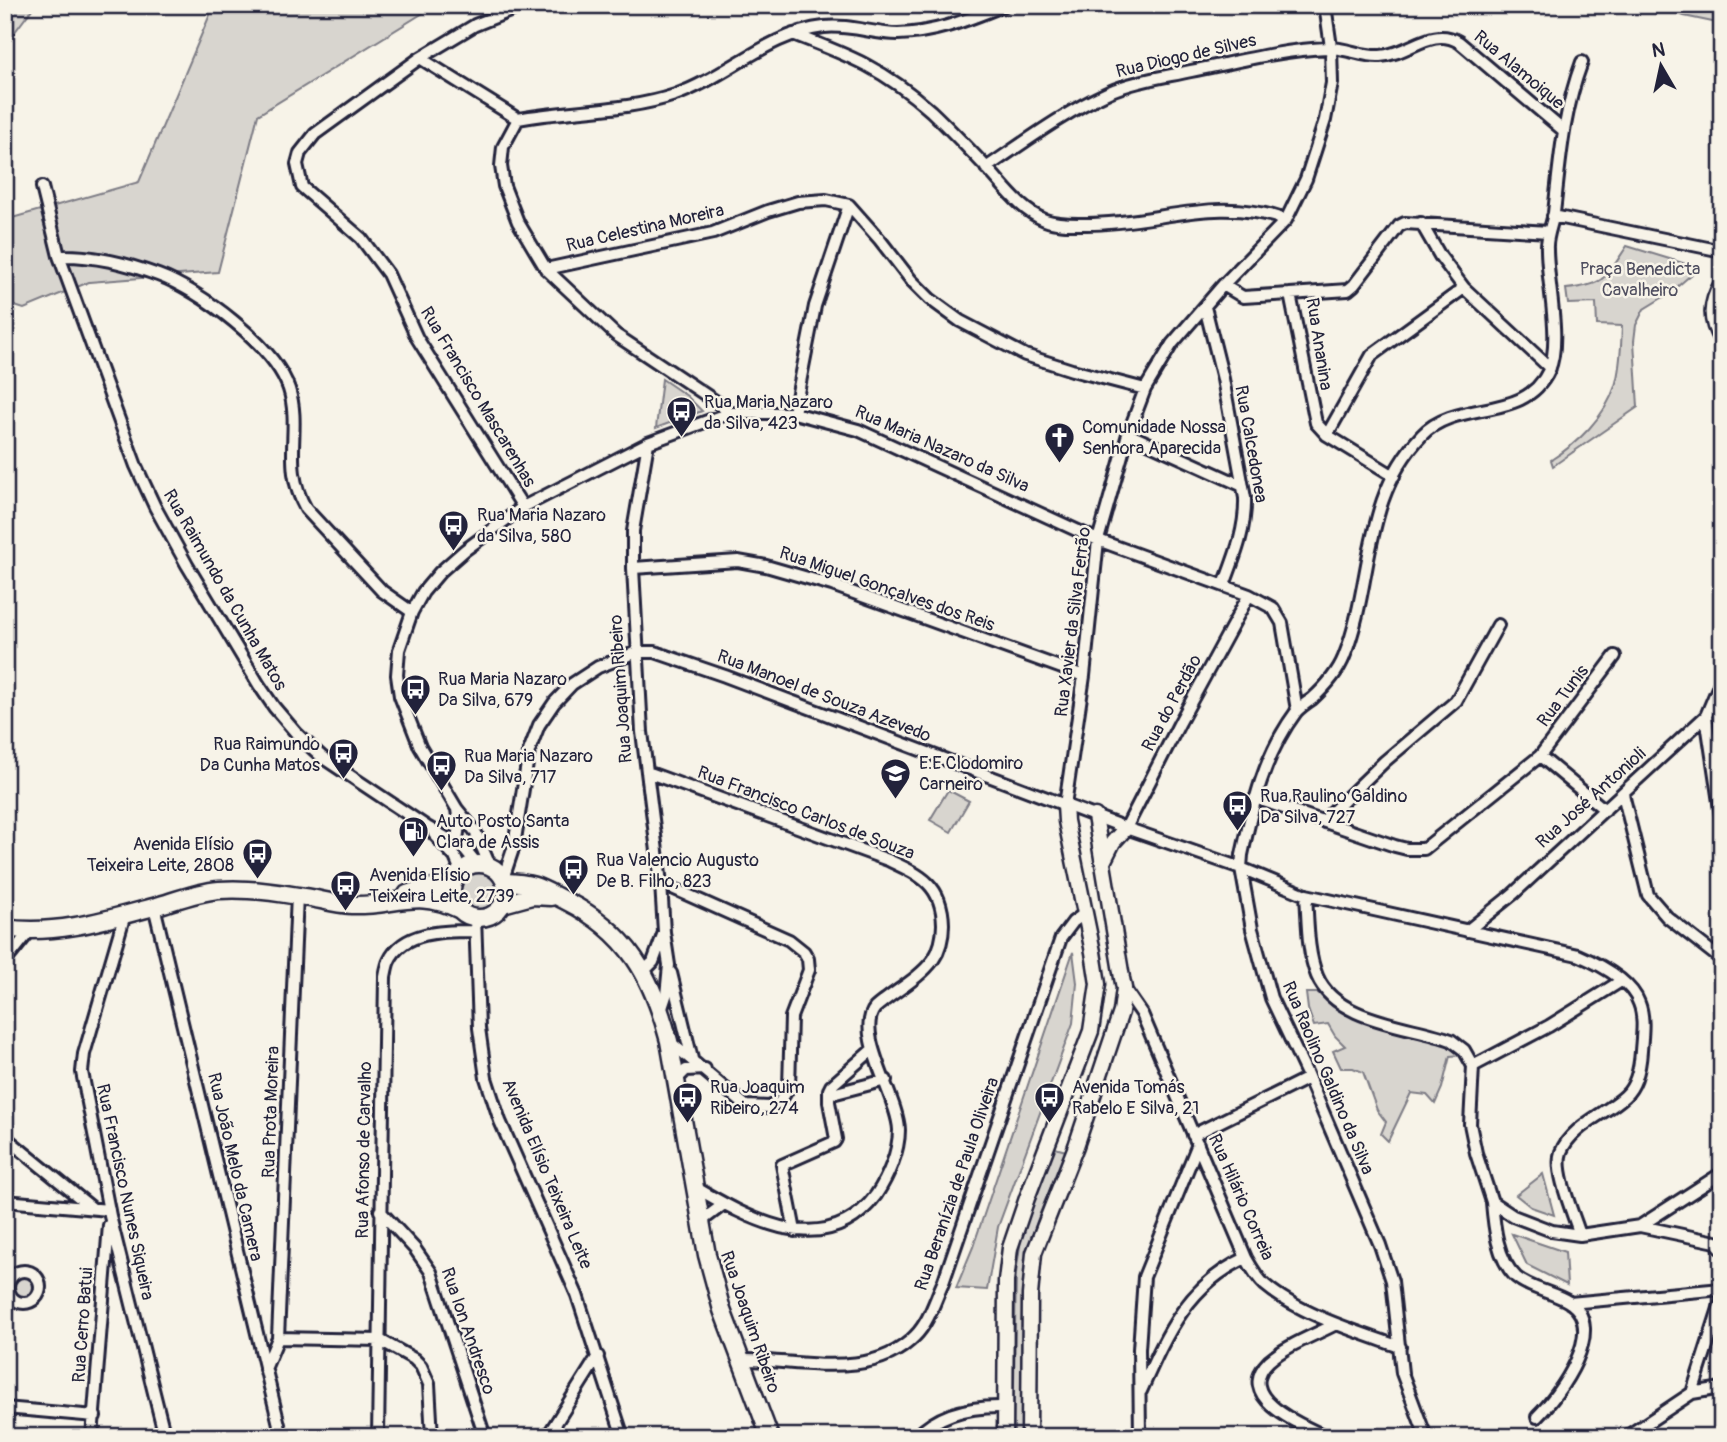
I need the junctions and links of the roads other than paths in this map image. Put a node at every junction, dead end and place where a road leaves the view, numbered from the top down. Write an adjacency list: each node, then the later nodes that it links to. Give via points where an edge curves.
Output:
1 (525, 5): 6 (street, via 475,25)
2 (1005, 5): 4 (street, via 939,30 897,34 825,27)
3 (1325, 5): 5 (street, Rua Xavier da Silva Ferrão)
4 (793, 34): 8 (street, via 675,95 618,108); 10 (street, via 851,55 901,85)
5 (1331, 47): 9 (street, Rua Alamoique, via 1379,56 1449,36); 10 (street, Rua Diogo de Silves, via 1286,52 1111,91 1068,113); 14 (street, Rua Xavier da Silva Ferrão, via 1332,83 1325,120 1306,179)
6 (421, 58): 8 (street); 35 (street, Rua Francisco Mascarenhas, via 315,134 300,153 299,176 302,187 361,238 388,274 417,338)
7 (1582, 62): 9 (street, via 1569,95)
8 (518, 119): 19 (street, via 503,146 504,186 518,222)
9 (1564, 131): 13 (street)
10 (986, 167): 14 (street, via 1021,206 1046,221 1116,223 1220,208 1264,212)
11 (42, 187): 18 (street, Rua Raimundo da Cunha Matos)
12 (849, 205): 19 (street, Rua Celestina Moreira, via 826,200 798,202 713,233); 27 (street, via 911,280 960,321 1025,355); 29 (street, via 815,306)
13 (1553, 216): 16 (street); 17 (street)
14 (1286, 220): 21 (street, Rua Xavier da Silva Ferrão)
15 (1422, 223): 16 (street); 22 (street); 23 (street, Rua Ananina, via 1399,226 1348,289)
16 (1549, 232): 26 (street, via 1554,351)
17 (1722, 251)
18 (59, 256): 40 (street, via 87,255 161,275 240,326 259,345 289,389 292,472 302,501 382,591); 58 (street, Rua Raimundo da Cunha Matos, via 155,508 259,685 297,734 322,757)
19 (546, 270): 28 (street, via 616,335)
20 (1722, 283): 25 (street, via 1711,316)
21 (1223, 285): 23 (street, via 1243,297); 24 (street, Rua Xavier da Silva Ferrão)
22 (1464, 288): 26 (street); 31 (street, via 1372,355)
23 (1290, 294): 31 (street, Rua Ananina, via 1314,418)
24 (1205, 307): 27 (street, Rua Xavier da Silva Ferrão, via 1172,344); 34 (street, Rua Calcedonea)
25 (1722, 341)
26 (1550, 368): 33 (street, Rua Raolino Galdino da Silva, via 1534,391 1521,400 1433,425)
27 (1145, 389): 30 (street, Rua Xavier da Silva Ferrão)
28 (729, 413): 29 (street, Rua Maria Nazaro da Silva); 32 (street, Rua Maria Nazaro da Silva)
29 (794, 413): 36 (street, Rua Maria Nazaro da Silva, via 858,430)
30 (1128, 434): 34 (street); 36 (street, Rua Xavier da Silva Ferrão)
31 (1327, 435): 33 (street)
32 (648, 443): 35 (street, Rua Maria Nazaro da Silva); 37 (street, Rua Joaquim Ribeiro, via 633,530)
33 (1394, 476): 46 (street, Rua Raolino Galdino da Silva, via 1375,522 1356,621 1343,661)
34 (1243, 486): 38 (street, Rua Calcedonea, via 1246,515)
35 (523, 507): 40 (street, Rua Maria Nazaro da Silva, via 440,572)
36 (1098, 540): 38 (street, Rua Maria Nazaro da Silva); 44 (street, Rua Xavier da Silva Ferrão)
37 (633, 568): 42 (street, Rua Joaquim Ribeiro); 44 (street, Rua Miguel Gonçalves dos Reis, via 738,561 766,566)
38 (1224, 585): 39 (street, Rua Maria Nazaro da Silva)
39 (1249, 595): 46 (street, Rua Maria Nazaro da Silva, via 1273,608 1282,622); 59 (street, Rua do Perdão)
40 (412, 612): 53 (street, Rua Maria Nazaro da Silva, via 399,650 400,696 420,747)
41 (1498, 625): 56 (street, via 1456,701)
42 (637, 652): 49 (street, Rua Joaquim Ribeiro); 52 (street, Rua Manoel de Souza Azevedo, via 669,656); 65 (street, Rua Manoel de Souza Azevedo, via 598,667 572,684 539,726 529,751)
43 (1615, 656): 48 (street, Rua Tunis)
44 (1084, 676): 52 (street, Rua Xavier da Silva Ferrão)
45 (1722, 678): 47 (street, Rua José Antonioli)
46 (1297, 710): 51 (street, Rua Raolino Galdino da Silva, via 1263,769)
47 (1706, 716): 50 (street, Rua José Antonioli); 57 (street)
48 (1539, 756): 54 (street); 56 (street, Rua Tunis, via 1421,850 1395,846)
49 (647, 772): 66 (street, Rua Joaquim Ribeiro); 89 (street, Rua Francisco Carlos de Souza, via 888,860 917,873 933,889 943,912 943,934 935,958 871,1013 868,1030)
50 (1623, 794): 54 (street, Rua José Antonioli); 81 (street, via 1648,895 1667,917)
51 (1255, 798): 56 (street); 64 (street, Rua Raolino Galdino da Silva)
52 (1066, 805): 55 (street, Rua Manoel de Souza Azevedo); 75 (street)
53 (457, 809): 60 (street); 63 (street, Rua Maria Nazaro da Silva, via 475,831)
54 (1605, 810): 78 (street, Rua José Antonioli)
55 (1096, 816): 59 (street, Rua Manoel de Souza Azevedo); 61 (street)
56 (1323, 821)
57 (1722, 822)
58 (427, 827): 60 (street, Rua Raimundo da Cunha Matos); 62 (street, Rua Raimundo da Cunha Matos)
59 (1126, 828): 61 (street); 64 (street, Rua Manoel de Souza Azevedo)
60 (456, 842): 62 (street); 63 (street, Rua Raimundo da Cunha Matos)
61 (1104, 860): 86 (street)
62 (458, 864): 63 (main road); 67 (main road)
63 (483, 865): 65 (main road)
64 (1241, 868): 69 (street, Rua Manoel de Souza Azevedo); 93 (street, Rua Raolino Galdino da Silva, via 1271,998)
65 (504, 881): 70 (main road, via 533,884); 72 (main road)
66 (662, 883): 80 (street, Rua Joaquim Ribeiro); 92 (street, via 789,940 808,959 809,970 790,1024 786,1096 769,1107 746,1106)
67 (452, 886): 71 (main road, via 426,888); 76 (main road, via 453,899)
68 (297, 895): 71 (main road, via 352,905); 73 (main road, via 222,890); 119 (street, Rua Prota Moreira)
69 (1306, 895): 78 (street, Rua Manoel de Souza Azevedo); 91 (street, via 1313,961 1328,993 1368,1017 1451,1040)
70 (561, 899): 72 (main road, via 532,896); 84 (main road, via 607,926)
71 (394, 900): 76 (main road, via 445,902)
72 (503, 904): 76 (main road, via 491,915)
73 (154, 906): 74 (main road); 124 (street, Rua João Melo da Camera)
74 (125, 914): 79 (main road); 108 (street, Rua Francisco Nunes Siqueira, via 82,1072)
75 (1084, 914): 97 (street, via 1098,984 1091,1031); 123 (street, Rua Beranízia de Paula Oliveira, via 1061,939 943,1283 915,1336 869,1362)
76 (470, 920): 107 (street, Rua Afonso de Carvalho, via 416,938 389,961); 122 (street, Avenida Elísio Teixeira Leite, via 486,1077)
77 (5, 928): 79 (main road)
78 (1467, 931): 85 (street, Rua Manoel de Souza Azevedo, via 1578,955)
79 (29, 932): 82 (street)
80 (664, 932): 83 (street, Rua Joaquim Ribeiro); 84 (street, Rua Joaquim Ribeiro, via 653,962)
81 (1722, 960)
82 (5, 962)
83 (669, 965): 87 (street, Rua Joaquim Ribeiro); 90 (street)
84 (644, 971): 87 (main road, Rua Joaquim Ribeiro)
85 (1621, 981): 91 (street); 112 (street, Rua Manoel de Souza Azevedo, via 1641,1006 1634,1084 1575,1134 1559,1159)
86 (1124, 988): 99 (street, Rua Hilário Correia, via 1142,1014); 100 (street, via 1121,1012)
87 (661, 1010): 88 (main road, Rua Joaquim Ribeiro)
88 (669, 1041): 90 (street); 94 (main road, Rua Joaquim Ribeiro)
89 (873, 1049): 95 (street, Rua Francisco Carlos de Souza); 96 (street)
90 (692, 1059): 92 (street)
91 (1473, 1066): 104 (street, via 1470,1124)
92 (705, 1069): 94 (street, via 686,1070)
93 (1308, 1078): 99 (street); 121 (street, Rua Raolino Galdino da Silva, via 1380,1245 1392,1281)
94 (676, 1080): 102 (main road, Rua Joaquim Ribeiro)
95 (886, 1080): 96 (street, via 836,1093); 111 (street, Rua Francisco Carlos de Souza, via 899,1131 884,1184 868,1205 843,1223)
96 (829, 1090): 111 (street, via 836,1139 782,1165)
97 (1051, 1136): 100 (street); 128 (street, via 1010,1248)
98 (5, 1137): 106 (street)
99 (1196, 1139): 114 (street, Rua Hilário Correia); 126 (street, via 1144,1277)
100 (1076, 1146): 143 (street, via 1034,1253)
101 (1722, 1173): 110 (street)
102 (694, 1186): 105 (street, Rua Francisco Carlos de Souza); 109 (main road, Rua Joaquim Ribeiro)
103 (5, 1201): 106 (street)
104 (1492, 1202): 112 (street, via 1531,1224); 117 (street, via 1496,1235 1510,1269 1518,1279)
105 (723, 1204): 109 (street); 111 (street, Rua Francisco Carlos de Souza, via 758,1221)
106 (92, 1208): 108 (street)
107 (380, 1211): 120 (street, Rua Afonso de Carvalho); 137 (street, Rua Ion Andresco, via 431,1272)
108 (109, 1213): 130 (street, Rua Cerro Batui); 133 (street, Rua Francisco Nunes Siqueira)
109 (700, 1222): 123 (main road, Rua Joaquim Ribeiro)
110 (1640, 1226): 112 (street); 113 (street, via 1716,1242)
111 (795, 1231)
112 (1580, 1235)
113 (1722, 1250)
114 (1246, 1258): 118 (street, Rua Hilário Correia, via 1262,1283 1279,1296); 126 (street, via 1218,1273 1193,1296 1171,1327)
115 (1722, 1289): 117 (street)
116 (1722, 1299): 127 (street)
117 (1570, 1303): 131 (street, via 1582,1321 1583,1342 1556,1396)
118 (1336, 1324): 121 (street, Rua Hilário Correia); 145 (street, via 1270,1361 1260,1384 1275,1410)
119 (278, 1338): 120 (street); 124 (street, Rua Prota Moreira)
120 (380, 1340): 135 (street, Rua Afonso de Carvalho); 136 (street, via 414,1359 426,1375)
121 (1400, 1348): 146 (street, Rua Raolino Galdino da Silva, via 1402,1373)
122 (598, 1356): 138 (street); 139 (street, Avenida Elísio Teixeira Leite)
123 (740, 1360): 140 (main road, Rua Joaquim Ribeiro)
124 (265, 1369): 134 (street, Rua João Melo da Camera)
125 (1722, 1388): 127 (street)
126 (1140, 1393): 144 (street)
127 (1692, 1393): 147 (street)
128 (1005, 1407): 141 (street, via 945,1415); 142 (street)
129 (5, 1408): 130 (street)
130 (95, 1416): 132 (street, Rua Cerro Batui)
131 (1537, 1417)
132 (92, 1437)
133 (165, 1437)
134 (282, 1437)
135 (378, 1437)
136 (432, 1437)
137 (485, 1437)
138 (547, 1437)
139 (623, 1437)
140 (770, 1437)
141 (916, 1437)
142 (1005, 1437)
143 (1029, 1437)
144 (1140, 1437)
145 (1327, 1437)
146 (1426, 1437)
147 (1626, 1437)

